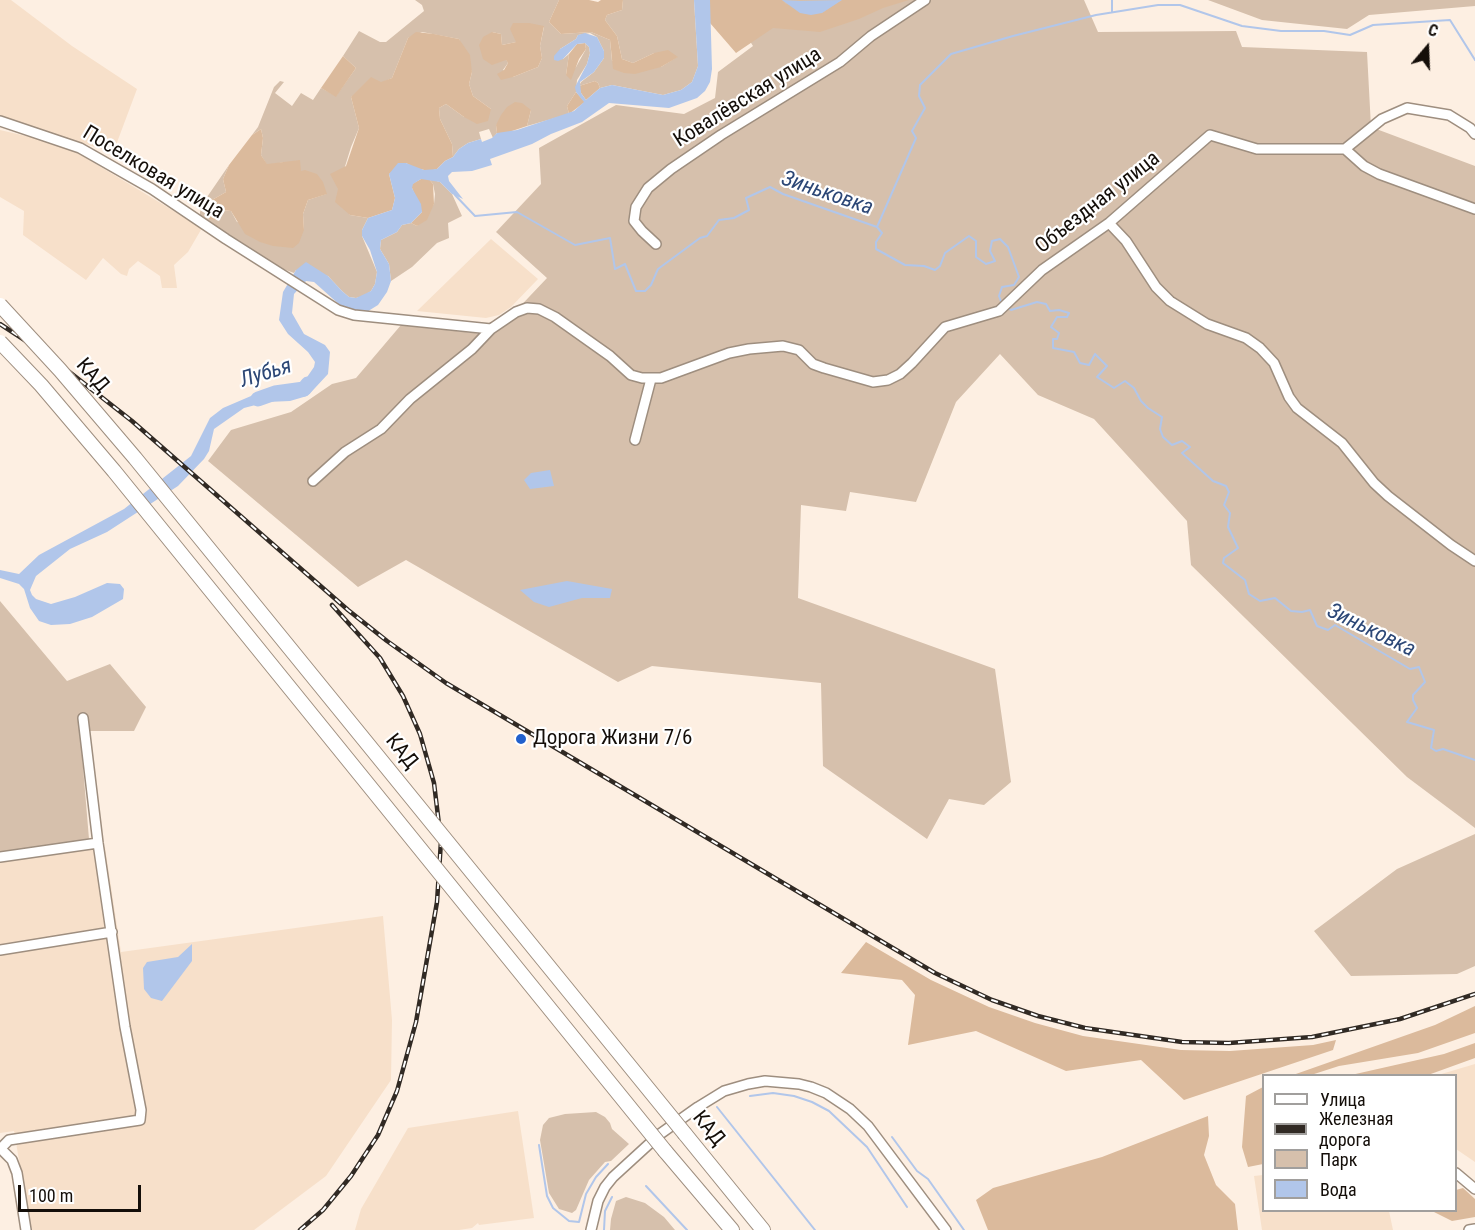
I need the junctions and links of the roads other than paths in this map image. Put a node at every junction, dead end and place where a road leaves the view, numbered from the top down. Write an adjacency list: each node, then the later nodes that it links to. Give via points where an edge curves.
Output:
1 (925, 0): 7 (street, Ковалёвская улица, via 840,62 721,135 648,188 639,201 634,220)
2 (0, 121): 9 (street, Поселковая улица, via 80,148 152,189 338,310)
3 (1475, 134): 4 (street, via 1449,115 1407,108 1382,120)
4 (1345, 149): 5 (street, via 1379,174); 6 (street, Объездная улица, via 1257,148 1210,135)
5 (1475, 208)
6 (1109, 223): 11 (street, Объездная улица, via 1042,270 999,311 945,327 912,363 888,380 873,382 824,368 813,364 799,350 783,346 749,349); 14 (street, via 1170,300 1207,324 1246,338 1260,348 1274,363 1297,408 1342,442 1388,496)
7 (656, 244)
8 (0, 305): 27 (highway, КАД, bridge, via 135,458)
9 (491, 330): 11 (street, via 516,312 538,309 555,317 632,375); 13 (street, via 381,429 345,452)
10 (0, 342): 26 (highway, bridge, via 114,471)
11 (651, 379): 12 (street)
12 (634, 440)
13 (313, 482)
14 (1475, 561)
15 (83, 718): 16 (street)
16 (98, 843): 17 (street); 18 (street)
17 (0, 858)
18 (112, 932): 19 (street); 20 (street, via 140,1120 9,1140)
19 (0, 950)
20 (0, 1148): 24 (street, via 12,1160 17,1173)
21 (1457, 1175): 22 (street)
22 (1475, 1189)
23 (1475, 1228): 29 (street)
24 (26, 1230)
25 (591, 1230): 28 (street, via 605,1187 660,1134 724,1091 765,1081 811,1087 850,1109 868,1126)
26 (732, 1230)
27 (763, 1230)
28 (946, 1230)
29 (1469, 1230)

